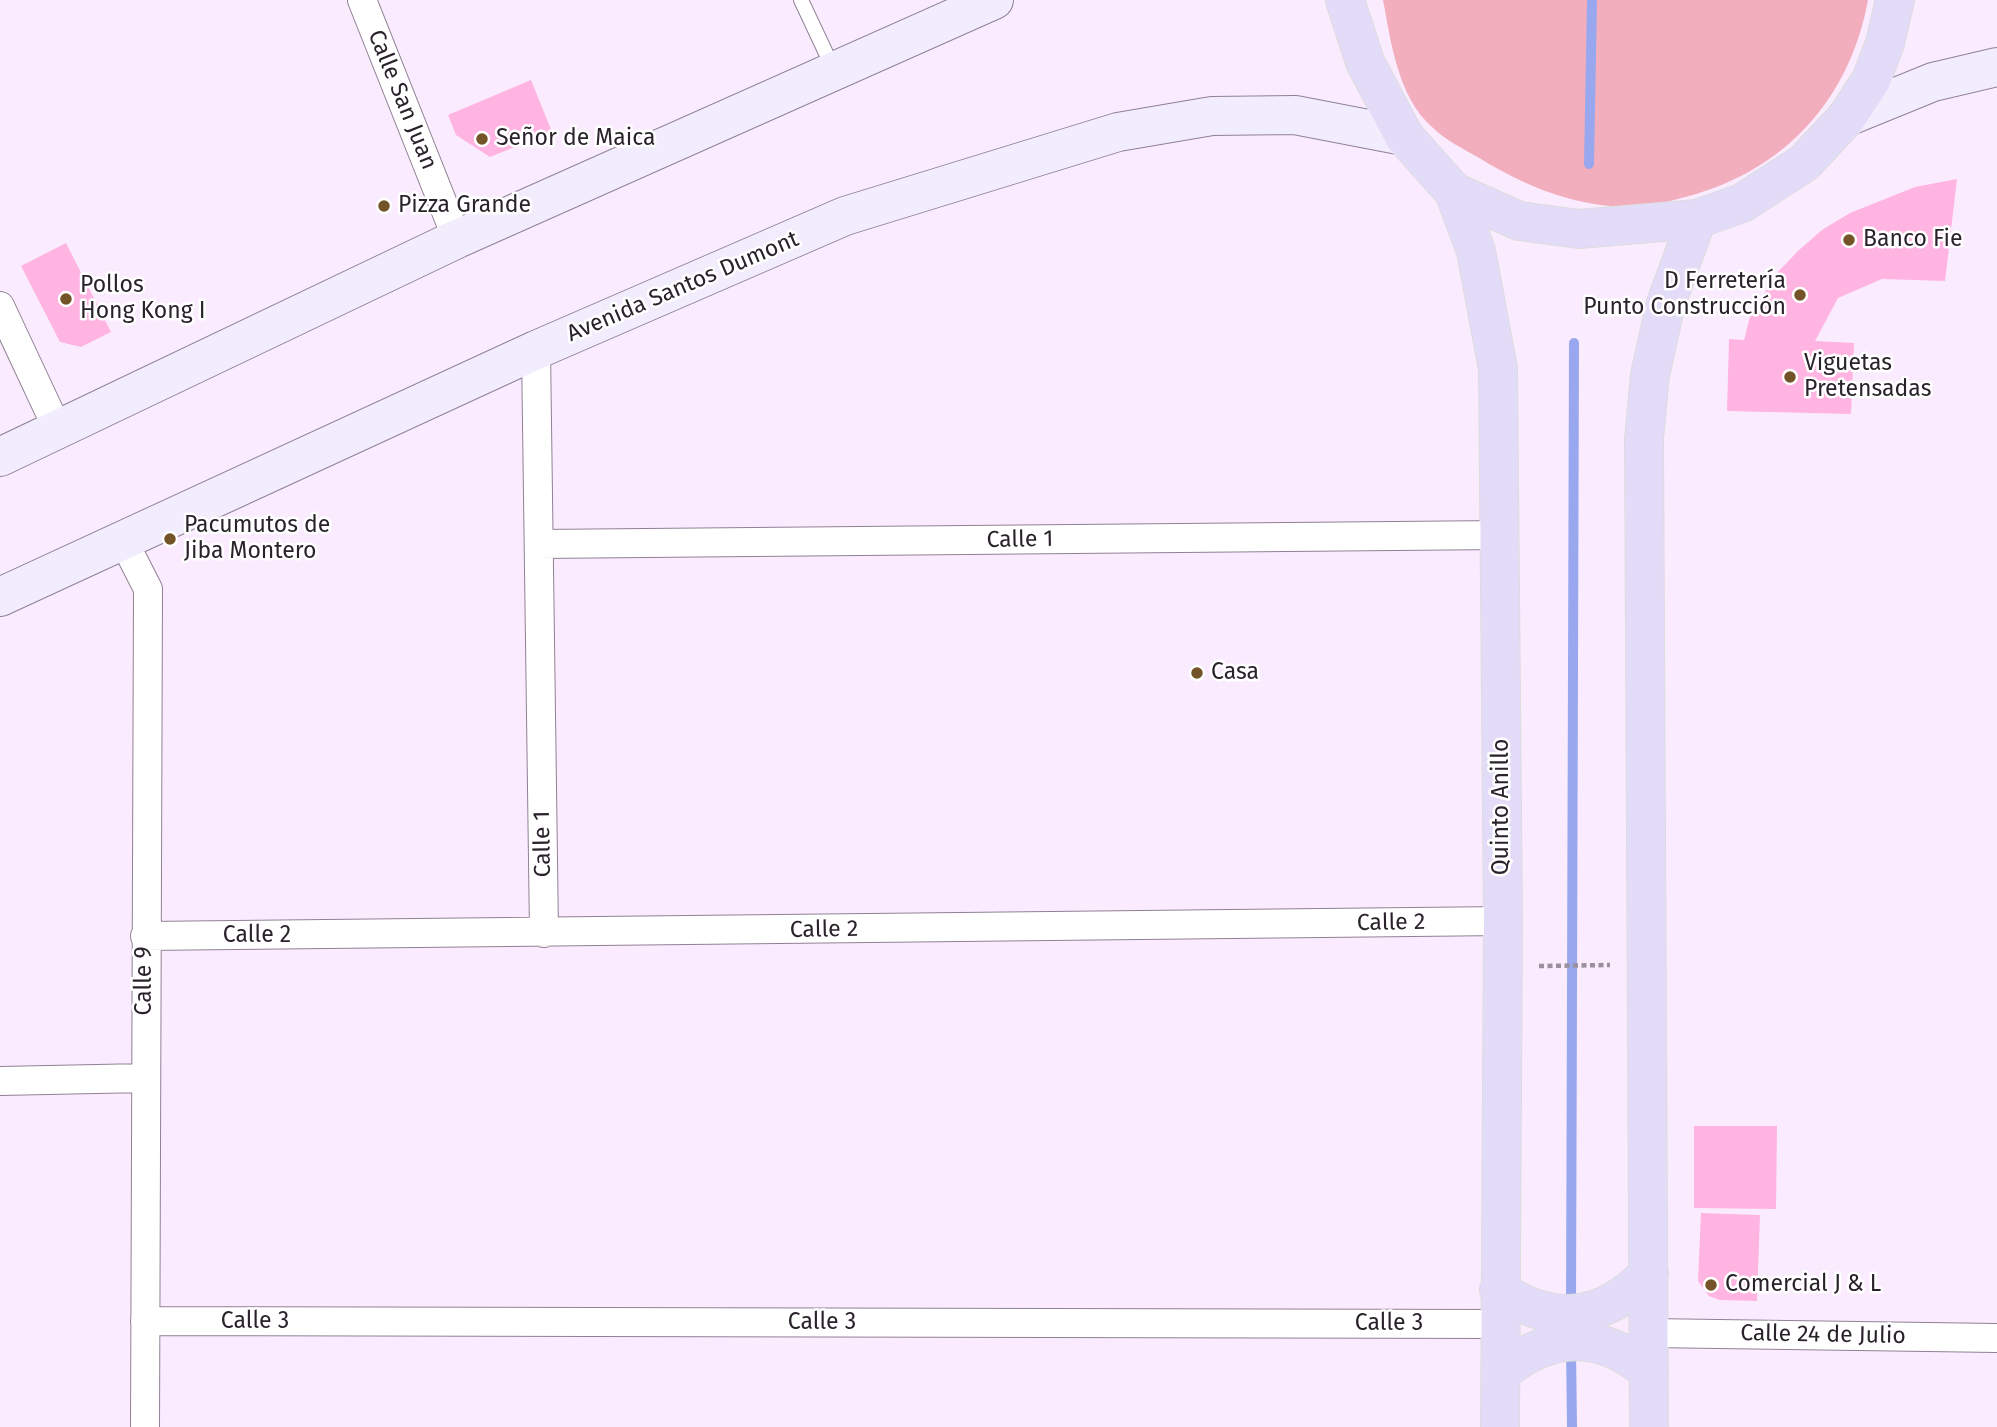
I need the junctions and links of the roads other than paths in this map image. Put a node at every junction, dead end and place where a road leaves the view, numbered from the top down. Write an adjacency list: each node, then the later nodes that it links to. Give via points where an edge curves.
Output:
1 (362, 0): 12 (street, Calle San Juan)
2 (801, 0): 7 (lane)
3 (995, 0): 7 (main road)
4 (1345, 0): 9 (main road, via 1365,62)
5 (1895, 0): 8 (main road, via 1871,80)
6 (1997, 67): 8 (main road, via 1933,82)
7 (835, 73): 12 (main road)
8 (1847, 117): 11 (main road, via 1804,163 1742,203)
9 (1404, 136): 10 (main road); 14 (main road, Avenida Santos Dumont, via 1295,115 1212,116 1118,132 845,216)
10 (1454, 192): 11 (main road, via 1519,221 1579,229); 17 (main road, Quinto Anillo, via 1476,251 1496,357)
11 (1697, 219): 26 (main road, via 1666,303 1650,375 1644,439)
12 (457, 239): 15 (main road)
13 (0, 306): 15 (street)
14 (536, 350): 18 (main road, Avenida Santos Dumont); 19 (street, Calle 1)
15 (58, 430): 16 (main road)
16 (1, 458)
17 (1501, 535): 19 (street, Calle 1); 21 (main road, Quinto Anillo)
18 (123, 540): 20 (main road, Avenida Santos Dumont); 23 (street, Calle 9, via 148,589)
19 (539, 544): 22 (street, Calle 1)
20 (11, 584)
21 (1503, 921): 22 (street, Calle 2); 27 (main road, Quinto Anillo)
22 (544, 933): 23 (street, Calle 2)
23 (145, 936): 24 (street, Calle 9)
24 (145, 1077): 25 (street); 28 (street, Calle 9)
25 (0, 1081)
26 (1649, 1273): 27 (main road, via 1617,1301 1578,1314); 30 (main road)
27 (1499, 1307): 28 (street, Calle 3); 31 (main road, Quinto Anillo)
28 (145, 1321): 32 (street, Calle 9)
29 (1997, 1338): 30 (street, Calle 24 de Julio)
30 (1632, 1340): 31 (main road, via 1575,1340 1534,1349); 34 (main road, via 1649,1372)
31 (1501, 1373): 33 (main road, Quinto Anillo)
32 (145, 1427)
33 (1500, 1427)
34 (1649, 1427)

